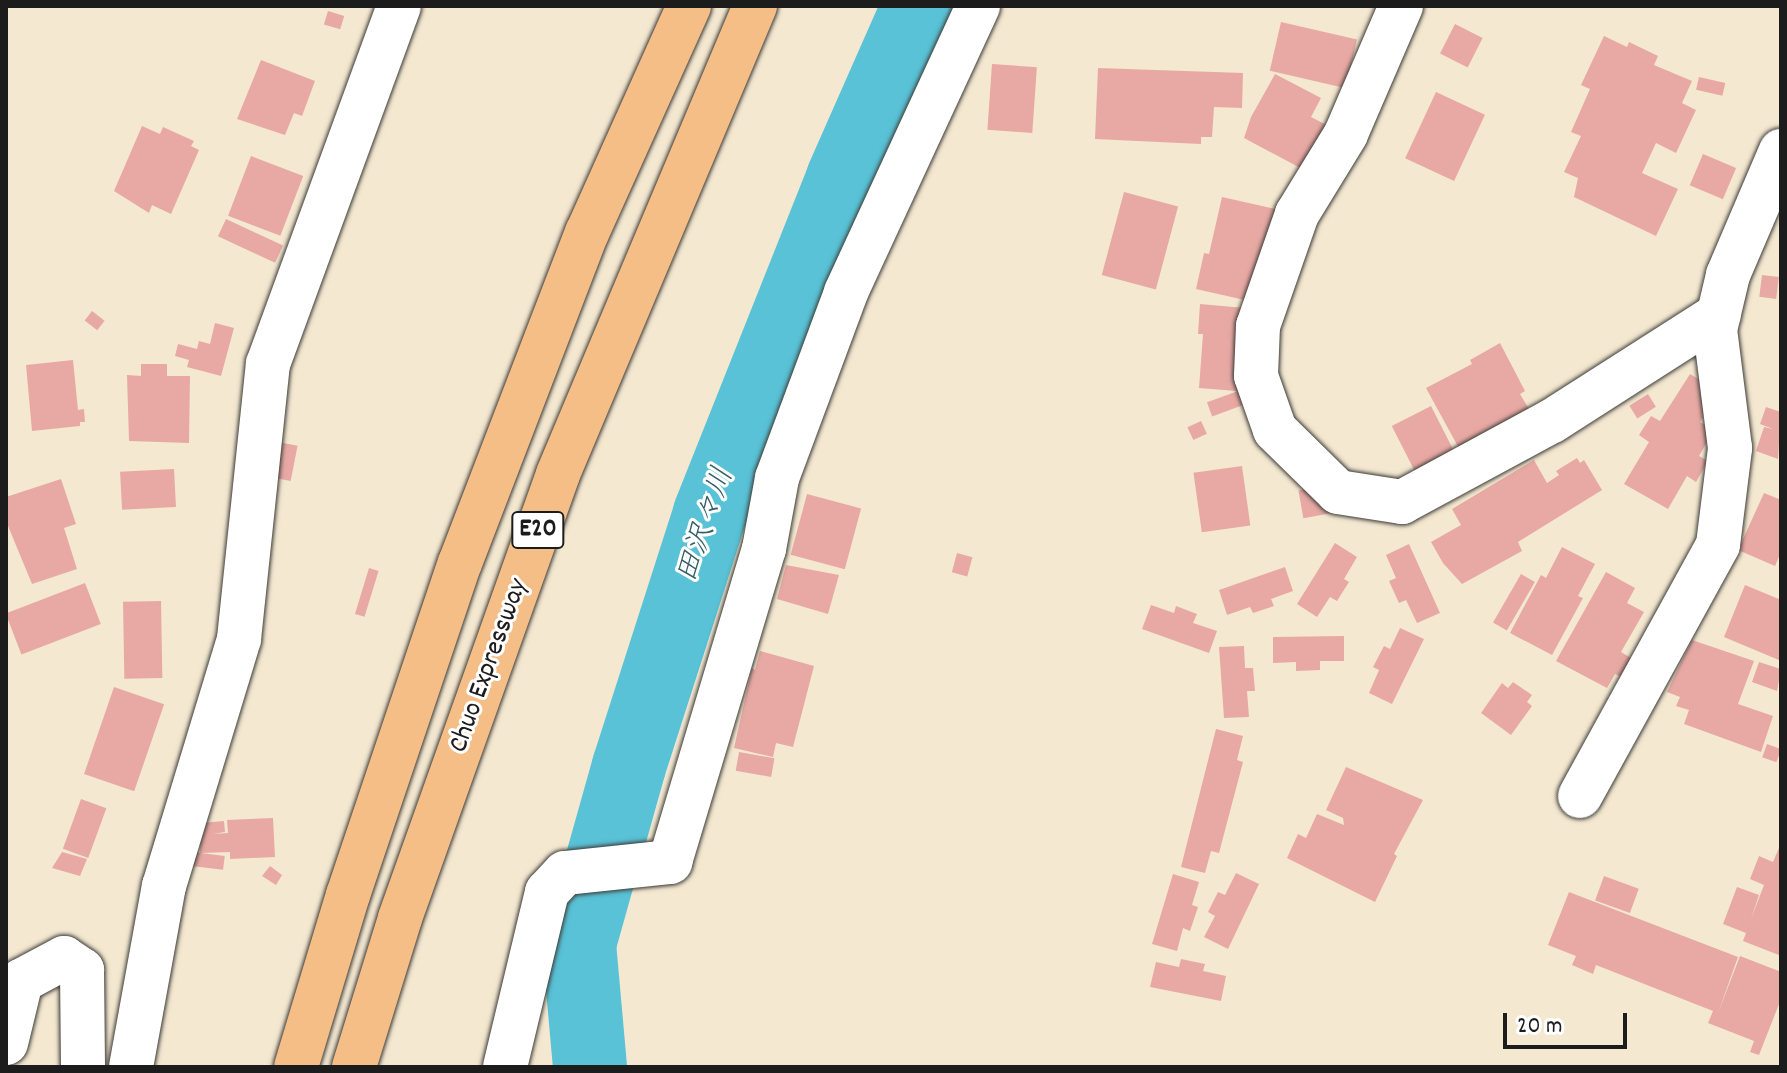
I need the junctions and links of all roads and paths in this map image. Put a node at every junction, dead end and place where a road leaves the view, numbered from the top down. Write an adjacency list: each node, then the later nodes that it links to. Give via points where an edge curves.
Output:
1 (399, 6): 11 (street, via 268,364 239,639 164,886)
2 (689, 6): 12 (highway, E20, via 587,233 460,563)
3 (755, 6): 13 (highway, Chuo Expressway / E20, via 558,474 400,918)
4 (1401, 6): 7 (street, via 1346,134 1297,214 1258,326 1256,376 1275,430 1338,492 1402,502 1552,421)
5 (970, 9): 14 (street, via 846,292 777,478 764,549 670,862 565,873 547,892)
6 (1781, 151): 7 (street, via 1728,275)
7 (1719, 314): 8 (street, via 1715,330 1730,448 1718,545)
8 (1580, 796)
9 (6, 1043): 10 (street, via 21,981 64,958 82,970)
10 (83, 1067)
11 (131, 1067)
12 (296, 1067)
13 (354, 1067)
14 (505, 1067)

